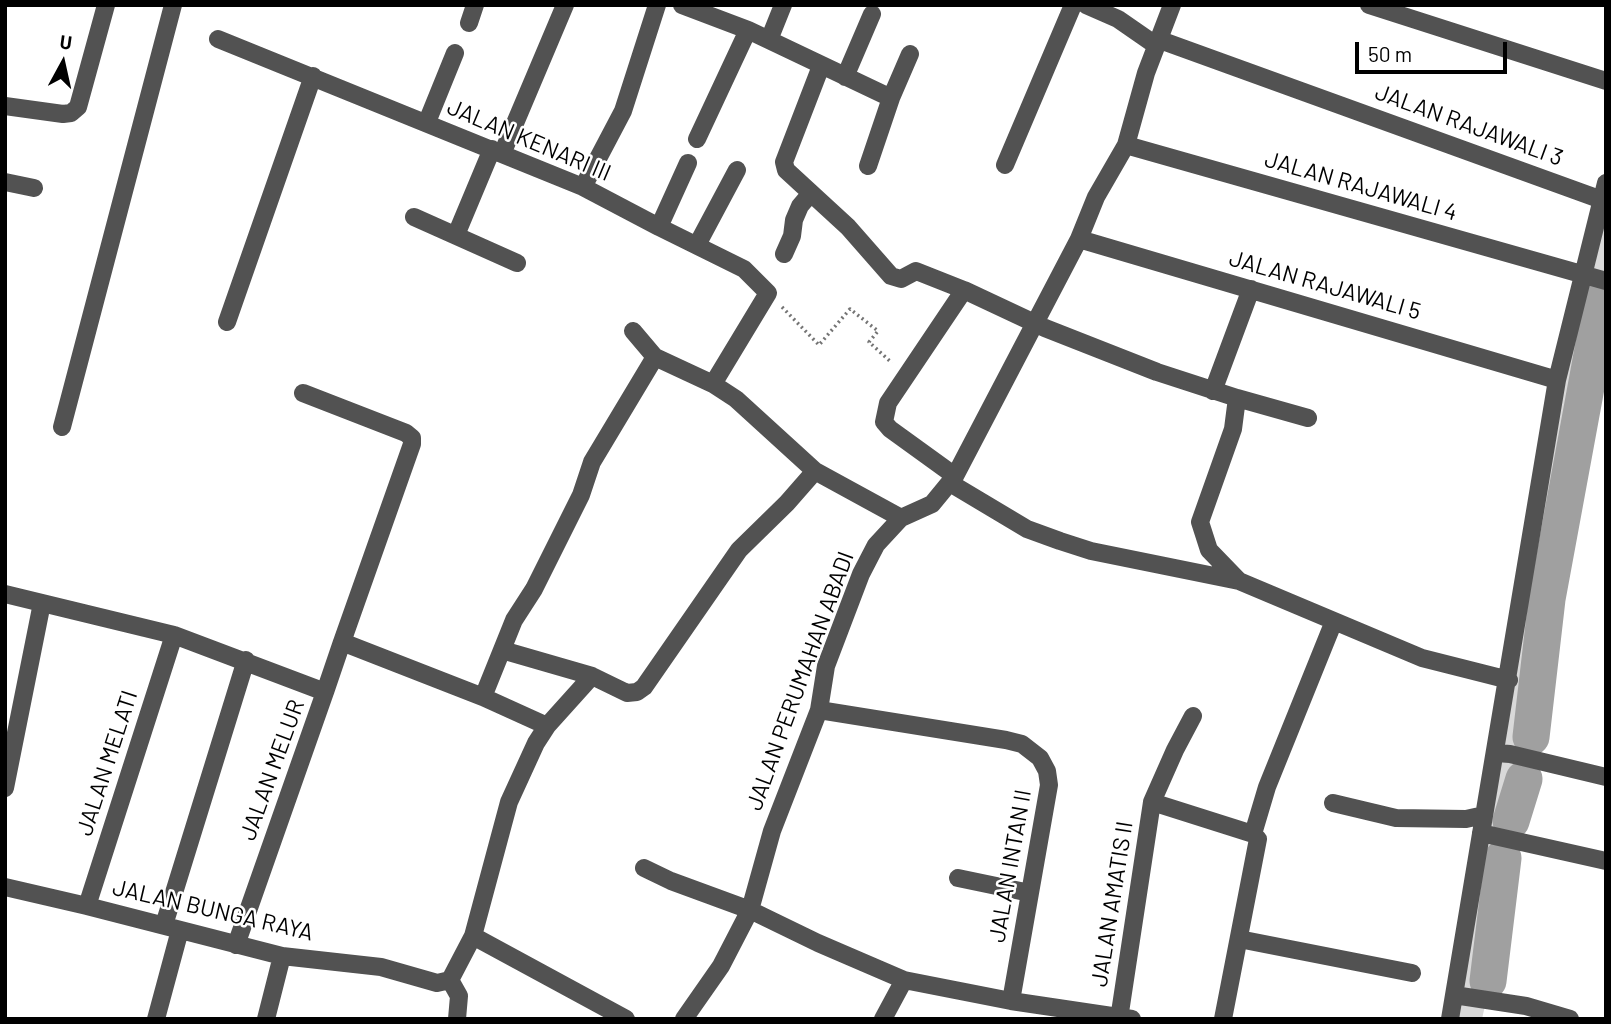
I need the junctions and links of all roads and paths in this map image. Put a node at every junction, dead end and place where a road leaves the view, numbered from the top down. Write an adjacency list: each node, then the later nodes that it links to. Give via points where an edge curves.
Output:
1 (106, 5): 25 (street, via 78,107 63,114)
2 (173, 5): 61 (street)
3 (475, 5): 13 (street)
4 (565, 5): 29 (street, via 524,103)
5 (657, 5): 35 (street, via 623,111)
6 (682, 5): 14 (street)
7 (783, 5): 16 (street)
8 (1073, 5): 31 (street)
9 (1086, 5): 17 (street, JALAN RAJAWALI 3)
10 (1172, 5): 17 (street, JALAN PERUMAHAN ABADI)
11 (1369, 5): 23 (street)
12 (872, 14): 22 (street)
13 (469, 23)
14 (747, 30): 16 (street); 27 (street)
15 (218, 39): 21 (street, JALAN KENARI III)
16 (769, 40): 20 (street)
17 (1159, 43): 28 (street, JALAN PERUMAHAN ABADI); 37 (street, JALAN RAJAWALI 3)
18 (456, 53): 26 (street)
19 (910, 54): 24 (street)
20 (821, 66): 22 (street); 38 (street, via 784,162 791,176)
21 (313, 76): 26 (street, JALAN KENARI III); 50 (street)
22 (845, 76): 24 (street)
23 (1606, 81)
24 (891, 98): 32 (street)
25 (5, 106)
26 (427, 122): 29 (street, JALAN KENARI III)
27 (697, 139)
28 (1126, 145): 42 (street, JALAN PERUMAHAN ABADI, via 1096,197); 46 (street, JALAN RAJAWALI 4)
29 (497, 152): 35 (street, JALAN KENARI III); 41 (street)
30 (688, 163): 40 (street)
31 (1005, 165)
32 (868, 166)
33 (737, 170): 43 (street)
34 (5, 182): 36 (street)
35 (583, 187): 40 (street, JALAN KENARI III)
36 (34, 188)
37 (1604, 191): 46 (street)
38 (814, 195): 44 (street, via 800,206); 48 (street, via 891,276 901,279 916,271)
39 (414, 218): 41 (street)
40 (659, 227): 43 (street, JALAN KENARI III)
41 (456, 235): 45 (street)
42 (1079, 239): 47 (street, JALAN RAJAWALI 5); 51 (street, JALAN PERUMAHAN ABADI)
43 (697, 245): 49 (street, JALAN KENARI III, via 744,269)
44 (784, 254)
45 (517, 263)
46 (1593, 278): 55 (street)
47 (1251, 289): 55 (street, JALAN RAJAWALI 5); 57 (street)
48 (964, 290): 51 (street); 54 (street)
49 (768, 293): 54 (path, via 819,345 850,309 878,331 869,342); 56 (street)
50 (227, 322)
51 (1035, 323): 57 (street); 63 (street, JALAN PERUMAHAN ABADI)
52 (633, 331): 53 (street)
53 (655, 357): 56 (street); 71 (street, via 592,462 582,495)
54 (907, 376): 63 (street, via 888,403 884,422)
55 (1557, 380): 74 (street)
56 (713, 384): 62 (street)
57 (1213, 391): 59 (street)
58 (303, 393): 70 (street, via 412,438 412,449)
59 (1237, 398): 60 (street); 65 (street, via 1233,429 1200,522 1209,550)
60 (1308, 418)
61 (62, 426)
62 (815, 471): 64 (street); 73 (street, via 739,550 644,687 627,693)
63 (952, 480): 64 (street, JALAN PERUMAHAN ABADI, via 932,504); 65 (street, via 1047,537 1090,551)
64 (901, 519): 77 (street, JALAN PERUMAHAN ABADI, via 876,545 861,574 827,666)
65 (1240, 581): 68 (street)
66 (5, 594): 67 (street, JALAN MELUR)
67 (42, 603): 69 (street, JALAN MELUR); 82 (street)
68 (1334, 621): 74 (street, via 1422,658); 86 (street, via 1267,787)
69 (174, 635): 72 (street, JALAN MELUR); 93 (street, JALAN MELATI)
70 (342, 642): 75 (street); 76 (street)
71 (502, 650): 73 (street); 76 (street)
72 (246, 660): 75 (street, JALAN MELUR); 95 (street)
73 (592, 676): 79 (street)
74 (1509, 680): 80 (street)
75 (325, 692): 98 (street, JALAN MELUR)
76 (483, 697): 79 (street)
77 (819, 710): 92 (street, JALAN INTAN II, via 1006,740 1032,751 1047,771 1049,785); 94 (street, JALAN PERUMAHAN ABADI, via 772,831)
78 (1193, 716): 83 (street)
79 (547, 726): 96 (street, via 509,802)
80 (1503, 754): 81 (street); 85 (street)
81 (1606, 777)
82 (5, 788)
83 (1152, 802): 86 (street, JALAN AMATIS II); 105 (street, JALAN AMATIS II)
84 (1332, 803): 85 (street, via 1395,818)
85 (1484, 815): 87 (street)
86 (1253, 834): 97 (street, via 1258,846)
87 (1487, 835): 88 (street); 103 (street)
88 (1606, 860)
89 (644, 868): 94 (street)
90 (958, 878): 92 (street)
91 (5, 887): 93 (street, JALAN BUNGA RAYA)
92 (1030, 893): 104 (street, JALAN INTAN II)
93 (87, 906): 95 (street, JALAN BUNGA RAYA)
94 (750, 909): 102 (street); 110 (street, JALAN PERUMAHAN ABADI, via 721,966)
95 (172, 928): 98 (street, JALAN BUNGA RAYA); 106 (street)
96 (473, 936): 101 (street); 109 (street)
97 (1239, 939): 100 (street); 112 (street)
98 (236, 945): 99 (street, JALAN BUNGA RAYA)
99 (282, 956): 101 (street, JALAN BUNGA RAYA, via 381,967 437,983); 107 (street)
100 (1412, 973)
101 (450, 979): 108 (street, via 459,996)
102 (904, 980): 104 (street); 111 (street)
103 (1454, 995): 113 (street); 114 (street, via 1526,1006)
104 (1011, 1001): 105 (street)
105 (1123, 1018)
106 (156, 1019)
107 (266, 1019)
108 (457, 1019)
109 (626, 1019)
110 (684, 1019)
111 (883, 1019)
112 (1223, 1019)
113 (1450, 1019)
114 (1570, 1019)

